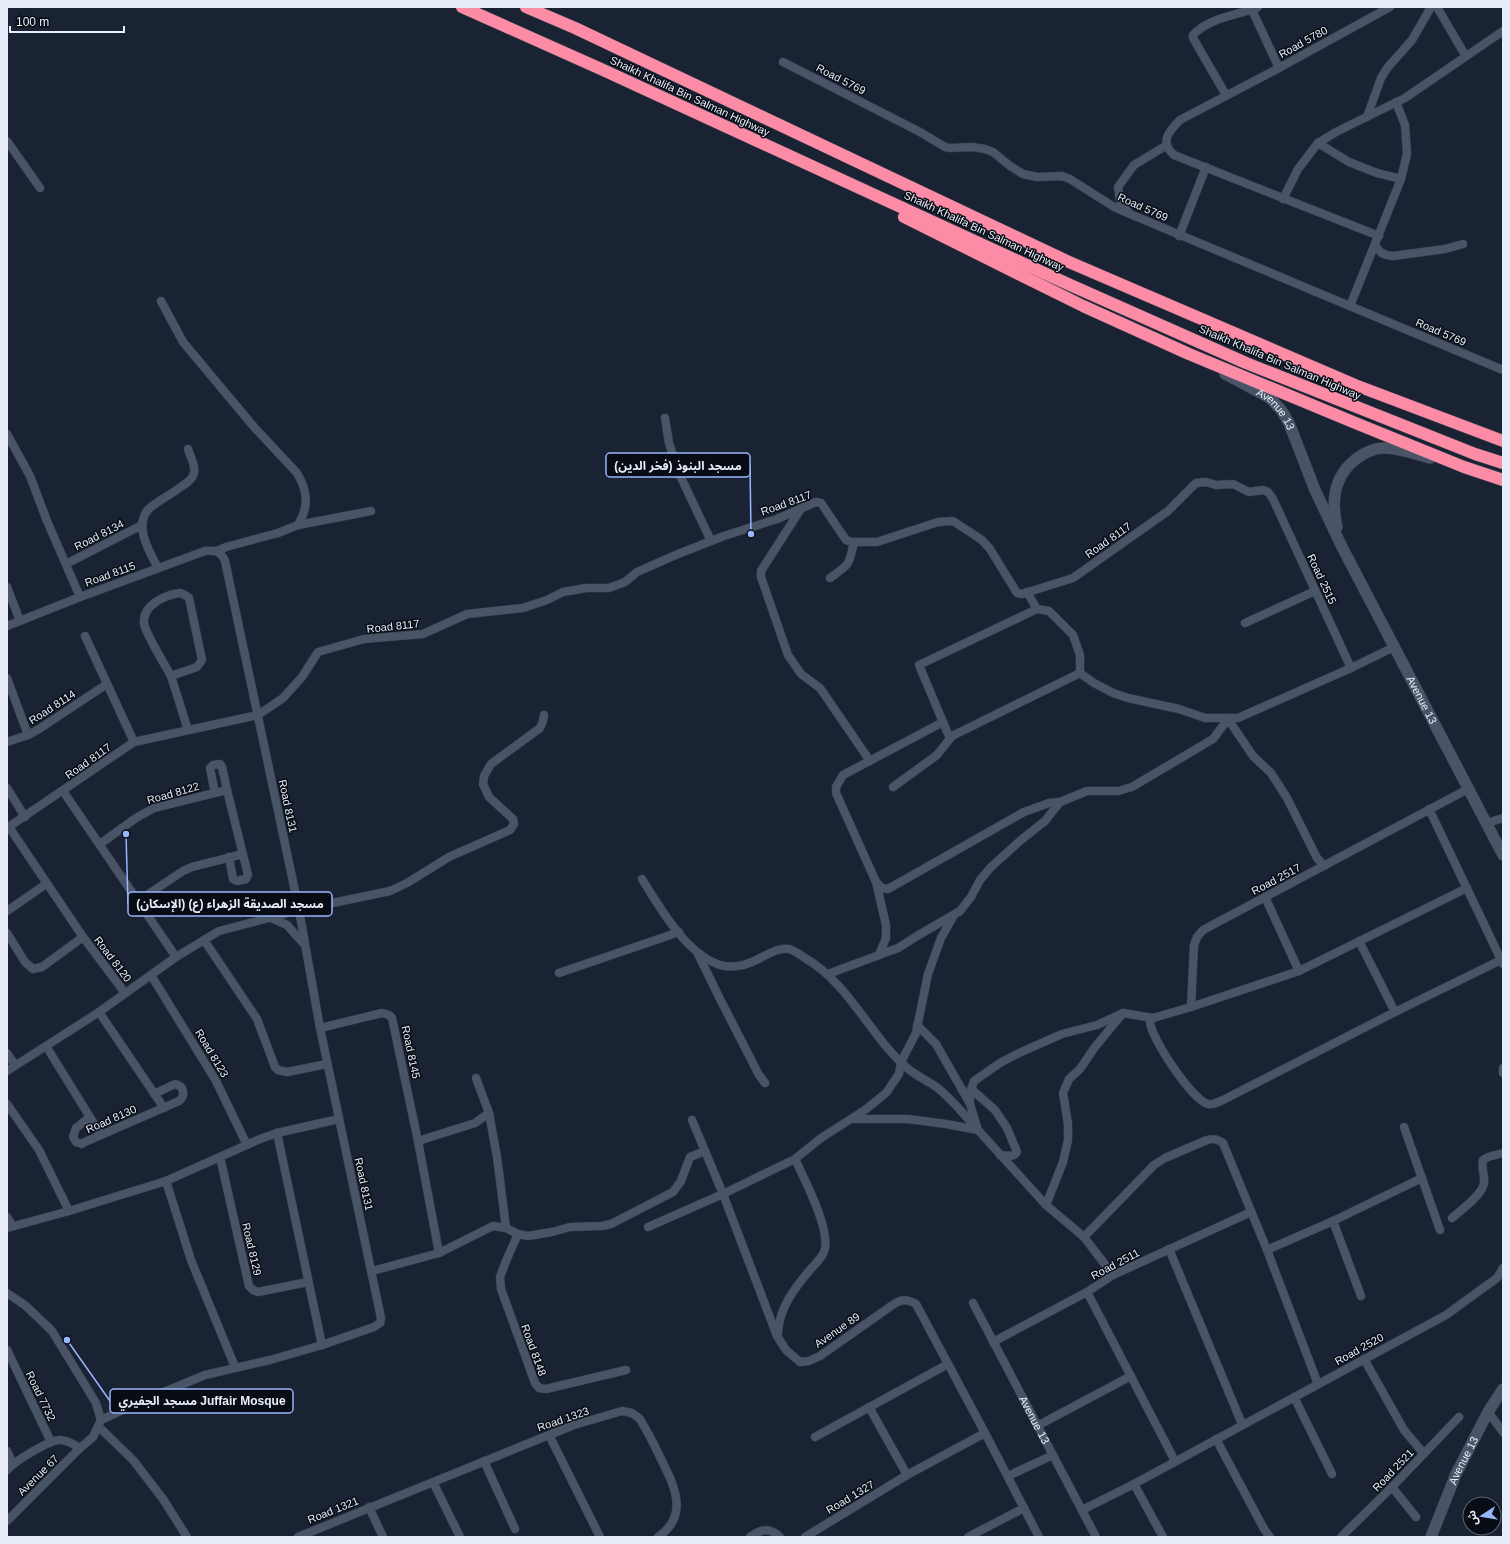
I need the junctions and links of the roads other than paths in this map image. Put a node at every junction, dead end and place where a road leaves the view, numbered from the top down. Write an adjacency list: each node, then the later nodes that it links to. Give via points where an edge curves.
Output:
1 (462, 7): 18 (highway, Shaikh Khalifa Bin Salman Highway)
2 (526, 7): 33 (highway, Shaikh Khalifa Bin Salman Highway, via 1068,262 1355,385)
3 (1431, 7): 13 (street, via 1412,40 1388,67)
4 (1437, 7): 8 (street)
5 (1255, 8): 10 (street); 11 (street, via 1214,21 1193,35)
6 (1384, 8): 10 (street, Road 5780)
7 (1503, 31): 8 (street)
8 (1465, 55): 12 (street)
9 (783, 62): 22 (street, Road 5769, via 920,132 944,147 985,149 1023,174 1037,177 1062,176)
10 (1279, 68): 11 (street, Road 5780)
11 (1226, 95): 16 (street, Road 5780, via 1180,120 1166,139)
12 (1396, 102): 13 (street); 19 (street, via 1405,125 1408,154)
13 (1367, 116): 15 (street)
14 (7, 141): 20 (street)
15 (1318, 143): 19 (street, via 1349,162); 21 (street, via 1298,169)
16 (1167, 145): 17 (street, via 1174,155); 22 (street, via 1134,165 1118,187 1120,201)
17 (1206, 167): 21 (street); 23 (street)
18 (826, 173): 29 (highway, via 878,204 945,238 1083,306); 35 (highway, Shaikh Khalifa Bin Salman Highway, via 1246,364)
19 (1402, 179): 24 (street)
20 (40, 188)
21 (1283, 198): 24 (street)
22 (1130, 214): 23 (street, Road 5769)
23 (1179, 236): 28 (street, Road 5769)
24 (1379, 236): 26 (street)
25 (1463, 244): 26 (street, via 1392,256 1379,252)
26 (1375, 245): 28 (street)
27 (161, 301): 42 (street, via 183,342 303,482 307,504)
28 (1350, 306): 30 (street, Road 5769)
29 (1189, 354): 36 (highway); 45 (street, Avenue 13, via 1270,398 1282,411)
30 (1503, 370)
31 (665, 418): 43 (street, via 678,471)
32 (7, 434): 47 (street, via 30,476)
33 (1503, 441)
34 (188, 449): 41 (street, via 194,469 193,476 175,492 150,507)
35 (1503, 463)
36 (1464, 467): 37 (highway); 45 (street, Avenue 13, via 1383,448 1364,453 1347,466 1338,482 1334,498)
37 (1503, 480)
38 (1273, 499): 51 (street, Road 2515); 52 (street, Road 8117, via 1263,490 1249,492 1233,484 1196,483 1168,511 1073,578)
39 (802, 507): 43 (street, Road 8117, via 777,519); 44 (street, Road 8117, via 816,502 821,503 842,536); 74 (street, via 761,571 761,577 788,655 801,674 820,688)
40 (371, 511): 42 (street, Road 8115)
41 (142, 525): 47 (street, Road 8134); 48 (street, via 148,550)
42 (298, 525): 46 (street, Road 8115, via 226,547)
43 (711, 541): 65 (street, Road 8117, via 656,563 637,572 625,582 609,588 563,592 523,608 467,614 423,634 364,640 318,652 302,677 283,698)
44 (854, 542): 49 (street, via 850,562); 52 (street, via 877,542 938,522 953,521 982,540 1017,593)
45 (1341, 545): 59 (street, Avenue 13)
46 (220, 553): 48 (street, Road 8115, via 205,551); 65 (street, Road 8131, via 225,561)
47 (66, 564): 53 (street)
48 (158, 568): 53 (street, Road 8115)
49 (830, 578)
50 (7, 587): 55 (street)
51 (1315, 591): 56 (street); 60 (street, Road 2515)
52 (1027, 592): 54 (street)
53 (80, 597): 55 (street, Road 8115)
54 (1038, 609): 61 (street, via 1049,611 1073,635 1080,655); 68 (street, via 919,665)
55 (20, 621): 57 (street, Road 8115)
56 (1245, 623)
57 (7, 626)
58 (85, 636): 64 (street)
59 (1394, 647): 60 (street); 77 (street, Avenue 13)
60 (1351, 668): 67 (street, via 1238,718)
61 (1080, 673): 67 (street, via 1094,684 1128,698 1180,709 1206,718); 71 (street)
62 (171, 676): 62 (street, via 197,667 202,660 189,598 180,593 159,600 147,610 145,616 146,629); 69 (street)
63 (7, 678): 70 (street)
64 (107, 684): 70 (street, Road 8114); 73 (street)
65 (258, 715): 69 (street, Road 8117); 98 (street, Road 8131)
66 (544, 715): 98 (street, via 540,728 491,764 484,776 489,797 513,819 514,824 510,830 448,858 390,891)
67 (1228, 719): 81 (street, via 1213,739 1132,787 1118,792 1087,791); 91 (street, via 1253,756 1271,773 1287,798 1317,858)
68 (943, 722): 71 (street, via 948,734); 74 (street)
69 (188, 730): 73 (street, Road 8117)
70 (28, 735): 72 (street, Road 8114)
71 (952, 736): 75 (street, via 937,755)
72 (7, 742)
73 (134, 742): 79 (street, Road 8117)
74 (870, 761): 93 (street, via 843,775 836,787 836,793)
75 (893, 787)
76 (7, 788): 83 (street)
77 (1468, 789): 82 (street, Road 2517); 85 (street, Avenue 13)
78 (227, 790): 80 (street, Road 8122); 80 (street, Road 8122, via 222,767 220,764 213,765 210,769); 88 (street, Road 8122)
79 (63, 791): 83 (street, Road 8117); 87 (street)
80 (215, 793): 87 (street, Road 8122, via 154,808)
81 (1060, 802): 93 (street, via 1024,812 888,889 882,888); 100 (street, via 1045,821 991,867 960,911)
82 (1429, 809): 91 (street, Road 2517); 95 (street)
83 (25, 817): 86 (street, Road 8117)
84 (1503, 818): 85 (street)
85 (1487, 823): 89 (street, Avenue 13)
86 (8, 828): 94 (street, Road 8120)
87 (100, 844): 97 (street)
88 (243, 854): 90 (street); 90 (street, Road 8122, via 248,877 245,880 233,879)
89 (1503, 856)
90 (229, 857): 97 (street, via 192,866)
91 (1324, 866): 96 (street, Road 2517)
92 (642, 879): 102 (street)
93 (876, 882): 109 (street, via 886,925 886,938)
94 (46, 884): 99 (street); 104 (street, Road 8120)
95 (1467, 888): 106 (street); 111 (street)
96 (1265, 897): 112 (street); 117 (street, Road 2517, via 1210,925 1197,937 1193,954)
97 (138, 900): 110 (street)
98 (299, 910): 101 (street); 107 (street, Road 8131)
99 (7, 911)
100 (954, 914): 109 (street, via 898,948); 122 (street, via 941,938 928,974)
101 (271, 918): 105 (street, via 219,931); 107 (street, via 287,925)
102 (678, 932): 108 (street); 113 (street)
103 (7, 933): 104 (street, Road 8120, via 25,962 33,968 42,967)
104 (83, 937): 116 (street, Road 8120)
105 (204, 940): 110 (street); 127 (street, via 261,1026 275,1067 287,1072)
106 (1359, 941): 112 (street); 119 (street)
107 (305, 944): 123 (street, Road 8131)
108 (697, 951): 114 (street, via 721,966 732,966 747,964 784,948 816,964); 133 (street, via 724,1008)
109 (879, 955): 114 (street)
110 (176, 957): 115 (street)
111 (1502, 962): 119 (street)
112 (1299, 971): 117 (street)
113 (558, 973)
114 (828, 974): 126 (street)
115 (151, 975): 116 (street); 149 (street, Road 8123, via 216,1081)
116 (125, 993): 118 (street)
117 (1190, 1007): 121 (street)
118 (98, 1012): 124 (street); 135 (street)
119 (1395, 1012): 121 (street, via 1212,1104 1202,1101 1181,1079 1153,1036 1150,1022)
120 (1123, 1013): 121 (street); 134 (street, via 1097,1025 1062,1034 1019,1053 974,1081); 158 (street, via 1080,1069 1069,1079 1063,1093 1068,1140 1063,1162)
121 (1153, 1018)
122 (917, 1025): 126 (street, via 916,1033); 137 (street, via 936,1044)
123 (320, 1028): 127 (street, Road 8131); 148 (street, Road 8145, via 382,1013 390,1015)
124 (46, 1046): 128 (street); 140 (street)
125 (7, 1053): 128 (street)
126 (901, 1062): 142 (street, via 899,1074 886,1093); 145 (street, via 907,1069 952,1099)
127 (327, 1064): 141 (street, Road 8131)
128 (15, 1065): 130 (street)
129 (1503, 1068): 131 (street)
130 (7, 1071)
131 (1503, 1074)
132 (476, 1078): 139 (street)
133 (765, 1083)
134 (971, 1089): 137 (street); 152 (street, via 995,1110 1007,1128 1017,1152 1012,1156)
135 (154, 1094): 138 (street); 138 (street, Road 8130, via 171,1085 182,1087 182,1099)
136 (7, 1104): 159 (street, via 39,1150)
137 (970, 1104): 145 (street)
138 (164, 1108): 147 (street, Road 8130)
139 (489, 1113): 148 (street, via 475,1123); 166 (street)
140 (90, 1117): 147 (street); 147 (street, Road 8130, via 74,1130 74,1140 82,1144)
141 (339, 1118): 146 (street); 174 (street, Road 8131)
142 (852, 1119): 145 (street, via 908,1119); 154 (street, via 821,1138)
143 (692, 1120): 150 (street, Avenue 89)
144 (1404, 1127): 155 (street)
145 (978, 1130): 152 (street)
146 (277, 1133): 149 (street); 177 (street)
147 (101, 1135)
148 (418, 1142): 172 (street, Road 8145)
149 (246, 1145): 153 (street)
150 (705, 1151): 157 (street, Avenue 89); 168 (street, via 690,1157 681,1181 673,1192 619,1220 602,1226 570,1227 528,1236)
151 (1503, 1153): 162 (street, via 1483,1160 1481,1166 1485,1181 1481,1192)
152 (1000, 1155): 158 (street)
153 (220, 1157): 156 (street); 177 (street, Road 8129, via 249,1286 258,1292)
154 (795, 1160): 157 (street); 182 (street, via 818,1208 825,1251 795,1288 785,1305 779,1320)
155 (1422, 1178): 163 (street); 167 (street)
156 (166, 1181): 159 (street); 189 (street, via 191,1260)
157 (723, 1194): 165 (street); 182 (street, Avenue 89)
158 (1046, 1205): 169 (street)
159 (69, 1211): 164 (street)
160 (1251, 1212): 169 (street, via 1223,1143 1213,1139 1154,1165); 170 (street, Road 2511); 171 (street)
161 (7, 1217): 164 (street)
162 (1452, 1218)
163 (1333, 1221): 171 (street); 180 (street)
164 (10, 1227)
165 (648, 1227)
166 (506, 1228): 168 (street); 172 (street, via 488,1228)
167 (1440, 1230)
168 (518, 1234): 190 (street, Road 8148, via 500,1277 501,1289 535,1383 539,1388 546,1389)
169 (1084, 1237): 175 (street)
170 (1169, 1249): 175 (street, Road 2511); 200 (street)
171 (1268, 1250): 192 (street)
172 (439, 1253): 174 (street)
173 (1503, 1268): 176 (street, Road 2520)
174 (372, 1272): 184 (street, Road 8131, via 380,1309 380,1323 374,1328)
175 (1113, 1275): 178 (street, Road 2511)
176 (1500, 1280): 186 (street, Road 2520, via 1446,1315)
177 (308, 1282): 184 (street)
178 (1087, 1292): 183 (street, Road 2511); 191 (street)
179 (7, 1294): 195 (street, via 26,1306 52,1331)
180 (1361, 1296)
181 (973, 1303): 183 (street, Avenue 13)
182 (777, 1336): 188 (street, Avenue 89, via 794,1358 800,1362 809,1361 828,1351 894,1304 901,1300 909,1300 916,1304)
183 (993, 1342): 201 (street, Avenue 13)
184 (322, 1345): 189 (street)
185 (7, 1350): 187 (street, Road 7732)
186 (1364, 1358): 192 (street, Road 2520); 210 (street, via 1404,1430)
187 (9, 1361): 207 (street, Road 7732)
188 (948, 1364): 196 (street); 203 (street)
189 (235, 1367): 199 (street, via 205,1375 142,1401)
190 (626, 1370)
191 (1131, 1376): 201 (street); 213 (street)
192 (1318, 1384): 194 (street, Road 2520)
193 (1503, 1389): 197 (street, Avenue 13)
194 (1294, 1397): 200 (street, Road 2520); 215 (street)
195 (93, 1398): 199 (street, via 99,1409); 208 (street, Avenue 67, via 96,1421 92,1433)
196 (869, 1407): 205 (street); 216 (street)
197 (1488, 1412): 202 (street); 242 (street, Avenue 13, via 1456,1474)
198 (1460, 1417): 210 (street, Road 2521)
199 (100, 1424): 208 (street, Avenue 67, via 93,1437); 228 (street, via 133,1460 163,1499)
200 (1242, 1424): 206 (street, Road 2520)
201 (1037, 1426): 211 (street, Avenue 13)
202 (1503, 1431)
203 (986, 1433): 216 (street, Road 1327); 217 (street)
204 (549, 1434): 212 (street, Road 1323); 232 (street); 233 (street, Road 1323, via 622,1412 632,1413 640,1419 672,1481 676,1494 677,1508 672,1521)
205 (815, 1437)
206 (1216, 1439): 213 (street, Road 2520); 241 (street)
207 (51, 1442): 208 (street, via 65,1440); 214 (street)
208 (82, 1447): 225 (street, Avenue 67)
209 (7, 1451): 214 (street)
210 (1424, 1454): 220 (street, Road 2521)
211 (1053, 1456): 217 (street); 223 (street, Avenue 13)
212 (484, 1461): 218 (street, Road 1323); 226 (street)
213 (1175, 1461): 219 (street, Road 2520)
214 (10, 1467)
215 (1332, 1474)
216 (907, 1475): 236 (street, Road 1327)
217 (1008, 1476): 222 (street)
218 (433, 1482): 221 (street, Road 1323); 231 (street)
219 (1134, 1484): 223 (street, Road 2520); 240 (street)
220 (1392, 1487): 224 (street); 227 (street, Road 2521)
221 (369, 1507): 229 (street, Road 1321); 230 (street, Road 1321)
222 (1024, 1508): 237 (street); 238 (street)
223 (1082, 1510): 239 (street, Avenue 13)
224 (1416, 1518)
225 (7, 1521)
226 (515, 1529)
227 (1346, 1536)
228 (186, 1537)
229 (298, 1537)
230 (383, 1537)
231 (460, 1537)
232 (600, 1537)
233 (658, 1537)
234 (750, 1537): 235 (street, via 760,1530 767,1530)
235 (780, 1537)
236 (805, 1537)
237 (968, 1537)
238 (1039, 1537)
239 (1096, 1537)
240 (1163, 1537)
241 (1270, 1537)
242 (1431, 1537)

